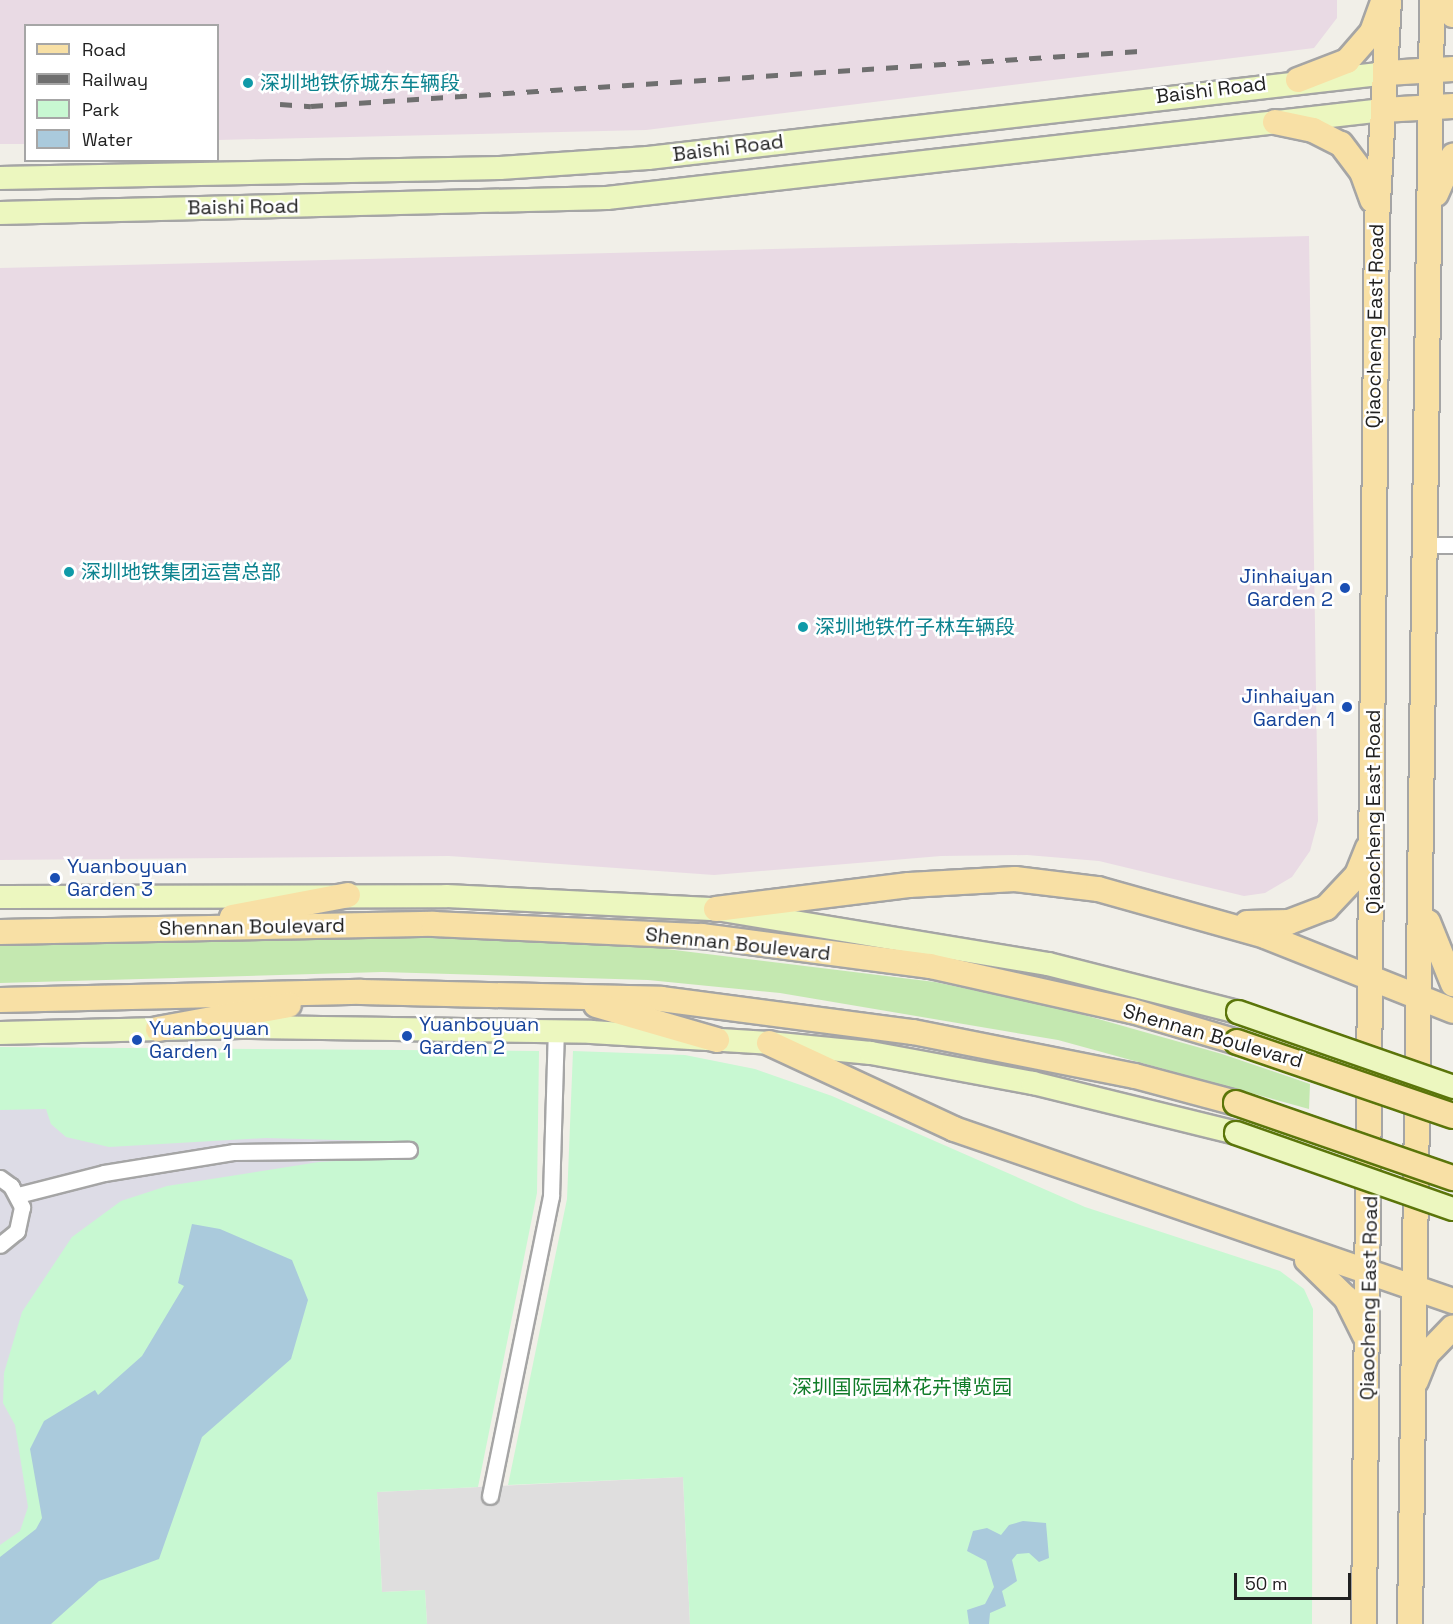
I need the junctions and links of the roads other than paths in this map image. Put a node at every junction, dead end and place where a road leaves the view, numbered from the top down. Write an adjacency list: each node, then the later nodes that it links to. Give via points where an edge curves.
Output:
1 (1384, 0): 8 (main road, via 1372,32 1347,61)
2 (1389, 0): 7 (main road, Qiaocheng East Road)
3 (1432, 0): 6 (main road)
4 (1445, 0): 5 (main road)
5 (1453, 15)
6 (1442, 70): 7 (main road, Baishi Road); 9 (main road)
7 (1387, 73): 8 (main road, Baishi Road); 10 (main road, Qiaocheng East Road)
8 (1298, 80): 13 (main road, Baishi Road, via 648,158 500,168)
9 (1442, 107): 10 (main road, Baishi Road); 15 (main road)
10 (1383, 110): 11 (main road, Baishi Road); 16 (main road, Qiaocheng East Road)
11 (1275, 122): 14 (main road, Baishi Road, via 618,198); 16 (main road, via 1313,129 1341,144 1362,172)
12 (1453, 156): 15 (main road)
13 (0, 178)
14 (0, 213)
15 (1430, 220): 17 (main road)
16 (1377, 221): 19 (main road, Qiaocheng East Road)
17 (1427, 545): 18 (street); 22 (main road)
18 (1453, 545)
19 (1373, 826): 24 (main road, via 1357,875 1326,908 1306,918 1265,925); 27 (main road, Qiaocheng East Road)
20 (348, 895): 21 (main road); 23 (main road, via 596,900); 25 (main road)
21 (0, 897)
22 (1423, 904): 28 (main road); 31 (main road)
23 (716, 909): 24 (main road, via 909,885 1015,879 1098,889); 39 (main road, bridge, via 1048,964 1238,1012)
24 (1209, 919): 27 (main road)
25 (170, 929): 26 (main road, Shennan Boulevard); 40 (main road, Shennan Boulevard, bridge, via 434,924 702,936 930,966 1132,1011 1237,1042)
26 (0, 932)
27 (1371, 978): 31 (main road); 48 (main road, Qiaocheng East Road)
28 (1453, 984)
29 (362, 992): 30 (main road); 32 (main road); 34 (main road)
30 (544, 993): 37 (main road); 43 (main road, bridge, via 805,1014 1036,1055 1236,1103)
31 (1421, 998): 33 (main road); 49 (main road)
32 (0, 1000)
33 (1453, 1011)
34 (158, 1029): 35 (main road); 36 (main road)
35 (556, 1032): 37 (main road); 54 (street, via 550,1196)
36 (0, 1033)
37 (717, 1040): 38 (main road)
38 (768, 1043): 45 (main road, bridge, via 872,1053 1033,1083 1236,1133); 47 (main road, via 954,1129)
39 (1453, 1087)
40 (1453, 1116)
41 (409, 1150): 44 (street, via 234,1152 104,1173)
42 (0, 1178): 44 (street)
43 (1453, 1178)
44 (18, 1195): 46 (street, via 21,1219)
45 (1453, 1209)
46 (0, 1245)
47 (1288, 1247): 48 (main road); 52 (main road, via 1332,1281)
48 (1370, 1275): 49 (main road); 52 (main road, Qiaocheng East Road)
49 (1413, 1290): 50 (main road); 53 (main road)
50 (1453, 1301)
51 (1453, 1327): 53 (main road, via 1427,1354)
52 (1368, 1344): 55 (main road, Qiaocheng East Road)
53 (1412, 1395): 56 (main road)
54 (490, 1496)
55 (1364, 1624)
56 (1410, 1624)

